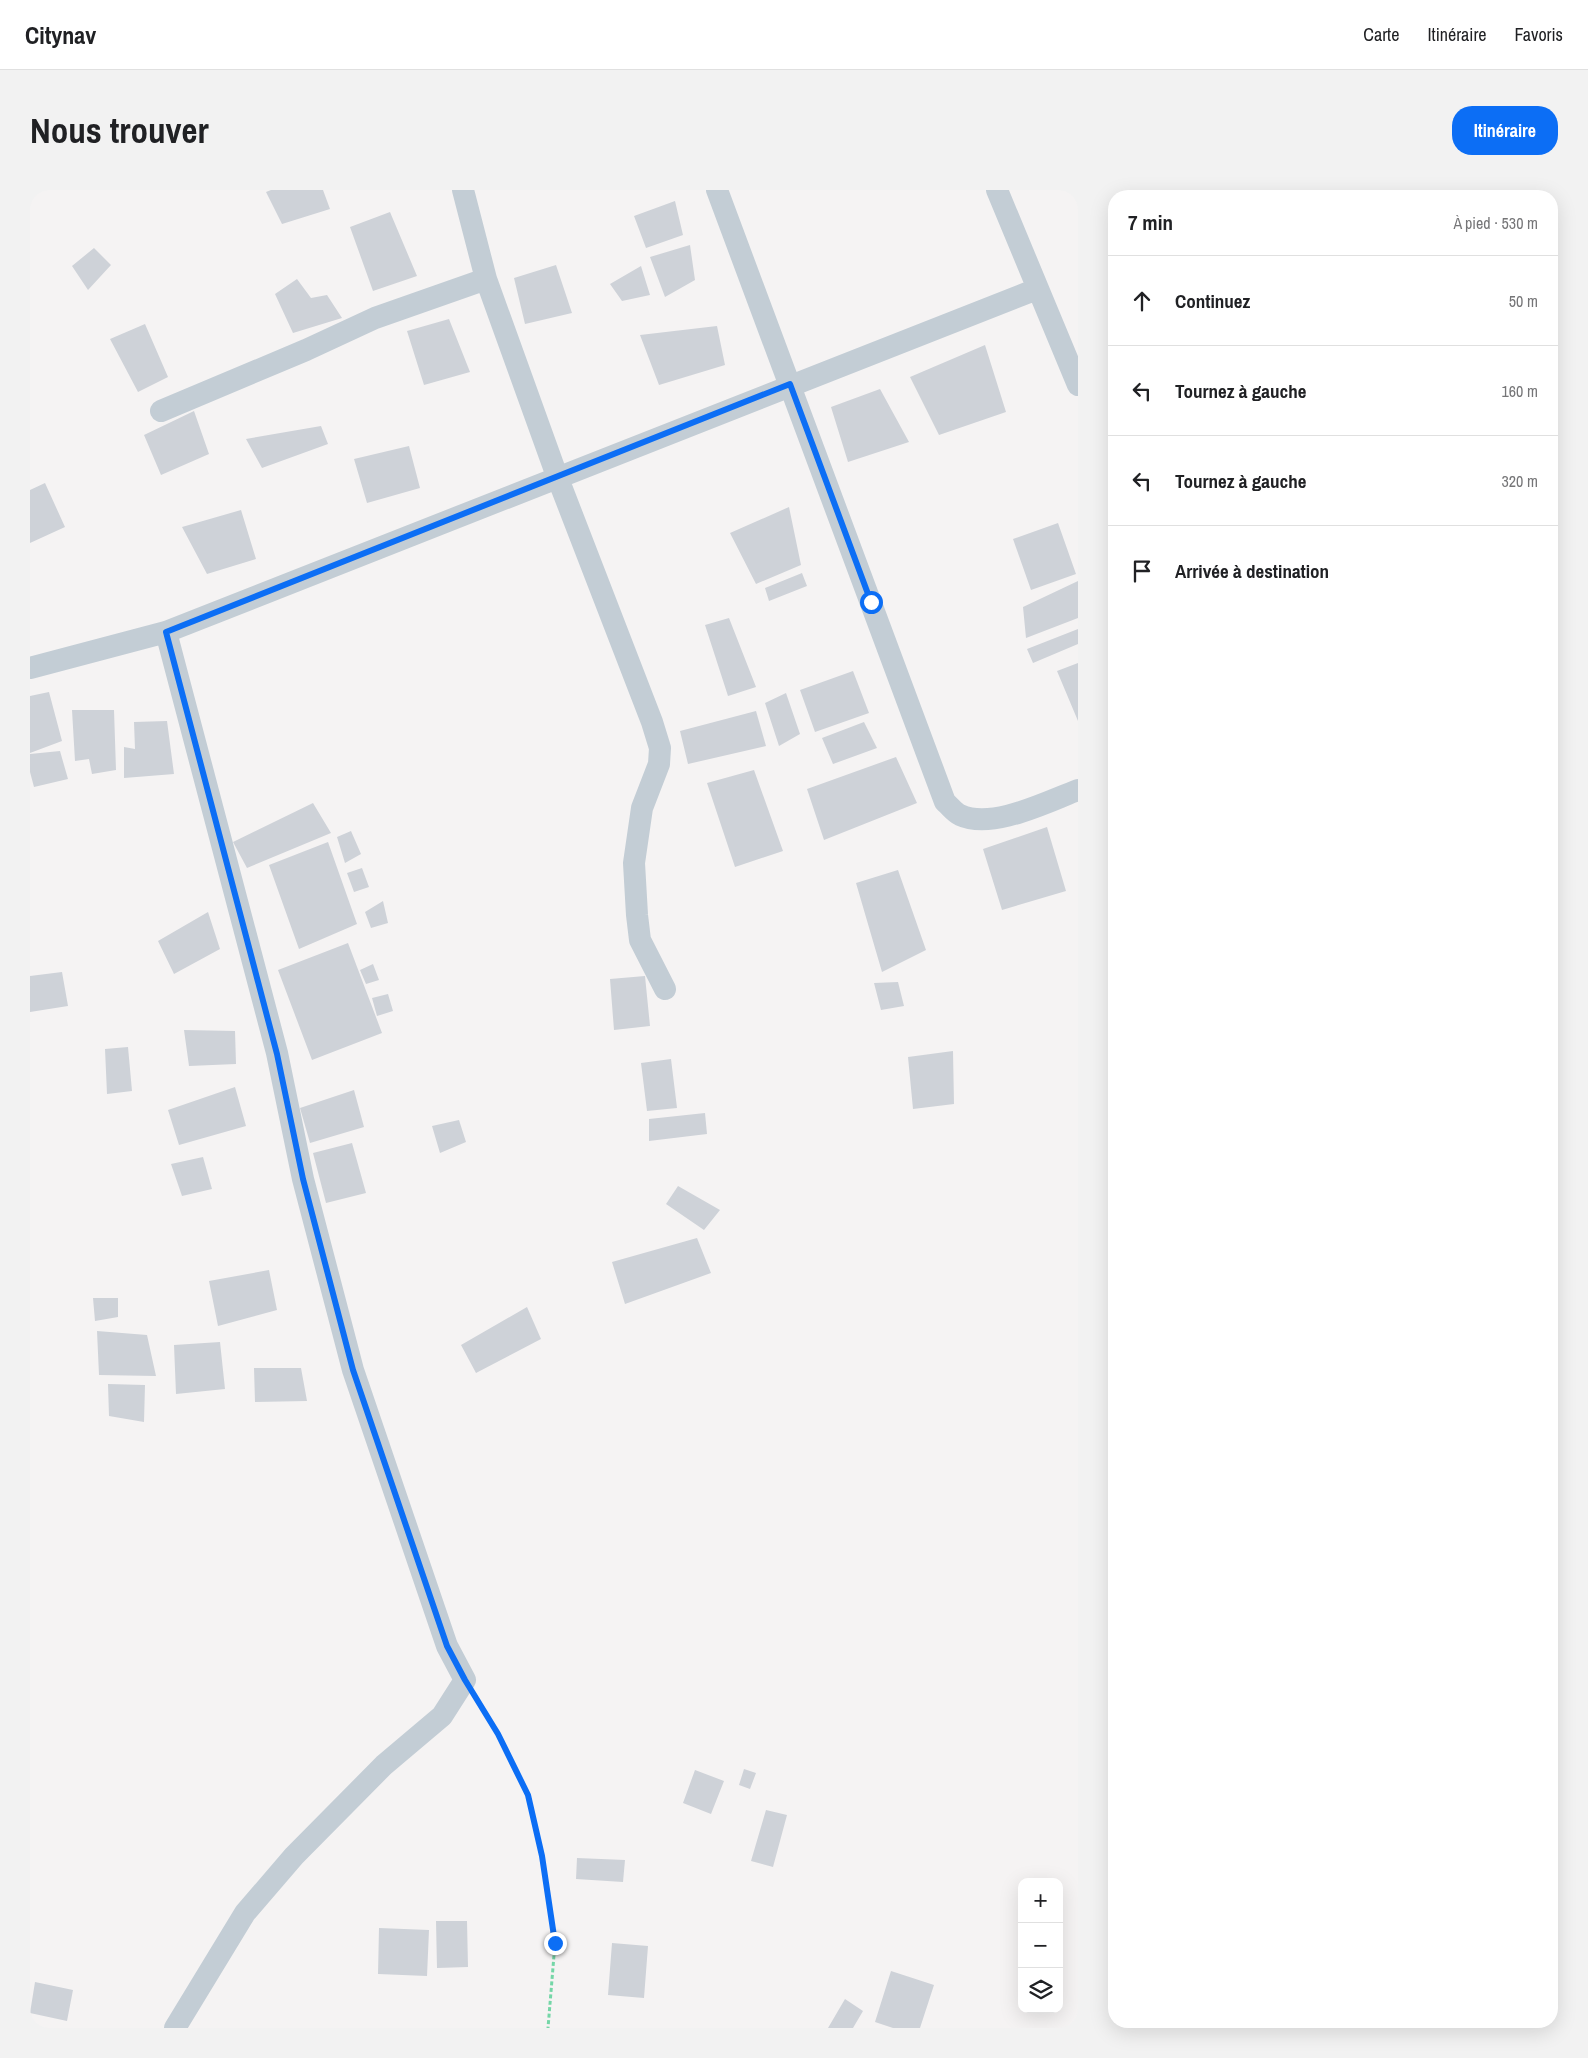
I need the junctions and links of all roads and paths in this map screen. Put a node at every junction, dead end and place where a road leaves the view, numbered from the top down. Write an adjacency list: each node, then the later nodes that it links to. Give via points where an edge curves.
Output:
1 (463, 190): 4 (street)
2 (717, 190): 6 (street)
3 (997, 190): 5 (street)
4 (486, 279): 8 (street, via 375,318); 9 (street)
5 (1037, 289): 6 (street); 7 (street)
6 (790, 384): 9 (street); 12 (street, via 945,802 958,814 976,820 996,820)
7 (1078, 385)
8 (161, 411)
9 (557, 476): 10 (street); 13 (street, via 660,748 659,764 642,808 634,863 640,940)
10 (166, 632): 11 (street); 14 (street, via 277,1054 303,1179 353,1370 447,1646)
11 (30, 668)
12 (1078, 790)
13 (664, 989)
14 (465, 1680): 15 (street, via 442,1716 384,1765 294,1856 245,1913); 16 (path, via 498,1734 528,1795 542,1856 555,1943)
15 (175, 2028)
16 (548, 2028)

